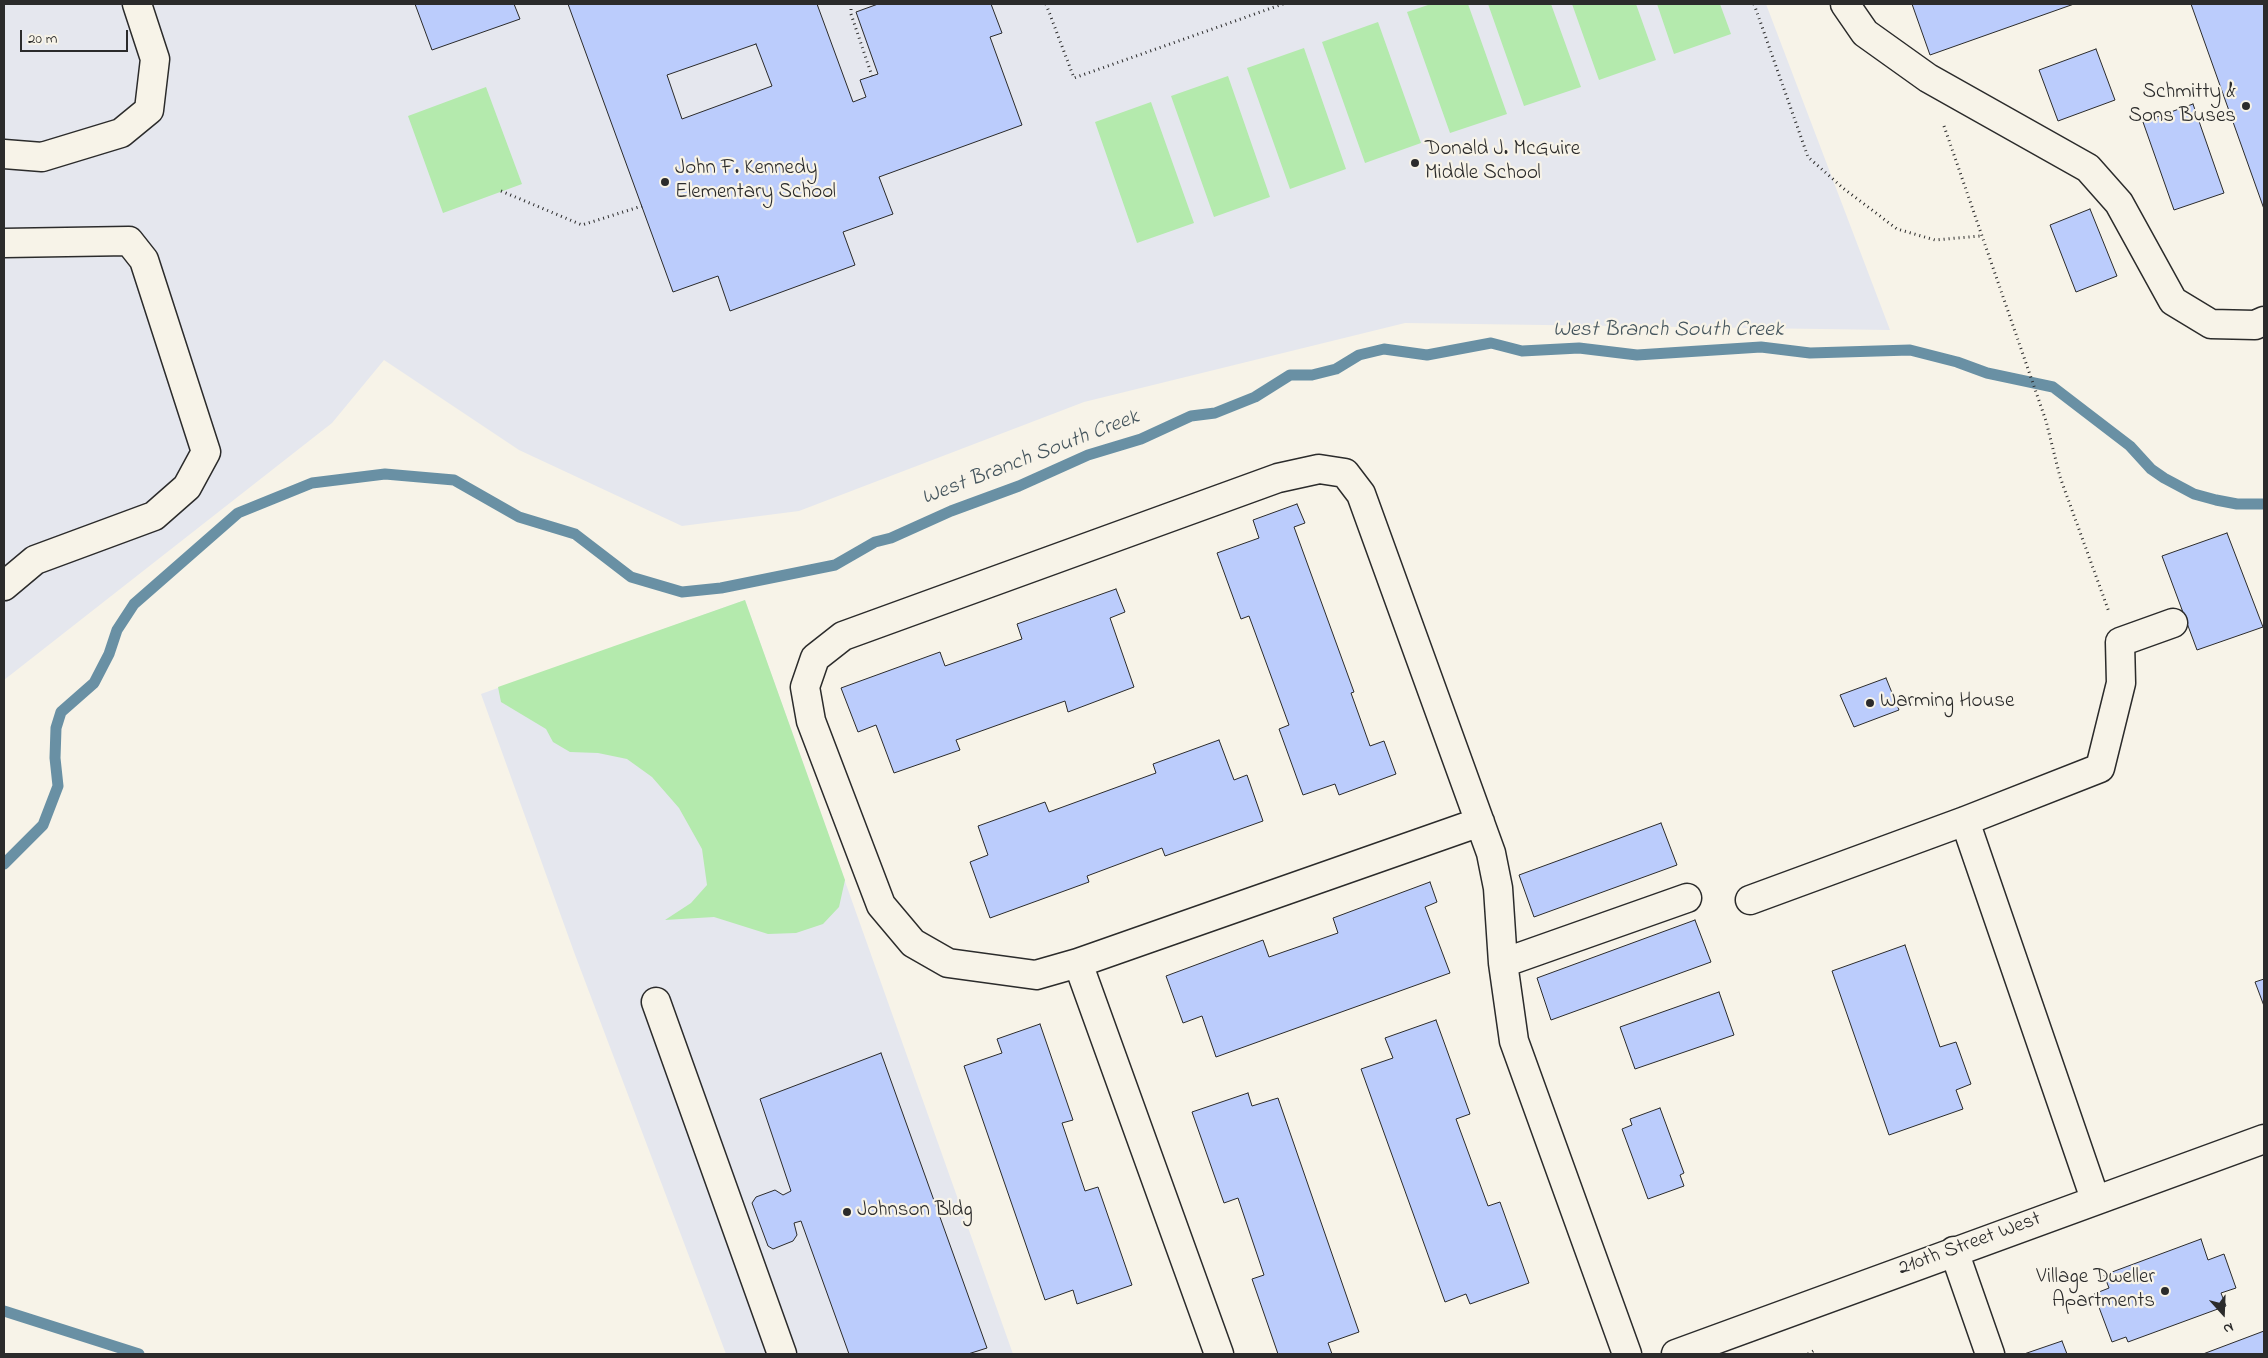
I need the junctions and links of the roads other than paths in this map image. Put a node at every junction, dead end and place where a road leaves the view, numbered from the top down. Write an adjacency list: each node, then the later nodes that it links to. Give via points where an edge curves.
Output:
1 (137, 4): 3 (street, via 155,59 149,110 121,133 42,157)
2 (1845, 4): 5 (street, via 1864,33 1928,78 2088,168 2119,203 2172,301 2211,324 2255,325)
3 (4, 154)
4 (4, 243): 6 (street, via 129,240 144,260 206,452 188,487 154,516 34,560)
5 (2264, 322)
6 (4, 586)
7 (2173, 623): 8 (street, via 2120,642 2121,683 2100,768)
8 (1964, 821): 11 (street); 16 (street)
9 (1480, 822): 12 (street); 12 (street, via 1360,494 1346,473 1319,469 1278,478 843,636 815,658 805,687 811,721 880,905 913,943 948,963 1036,975); 13 (street, via 1498,888)
10 (1687, 898): 13 (street)
11 (1750, 900)
12 (1078, 963): 19 (street)
13 (1503, 963): 20 (street, via 1514,1041)
14 (656, 1002): 18 (street)
15 (2264, 1139): 16 (street, 210th Street West)
16 (2096, 1200): 17 (street, 210th Street West)
17 (1954, 1251): 21 (street, 210th Street West); 22 (street)
18 (782, 1354)
19 (1219, 1354)
20 (1627, 1354)
21 (1676, 1354)
22 (1990, 1354)

